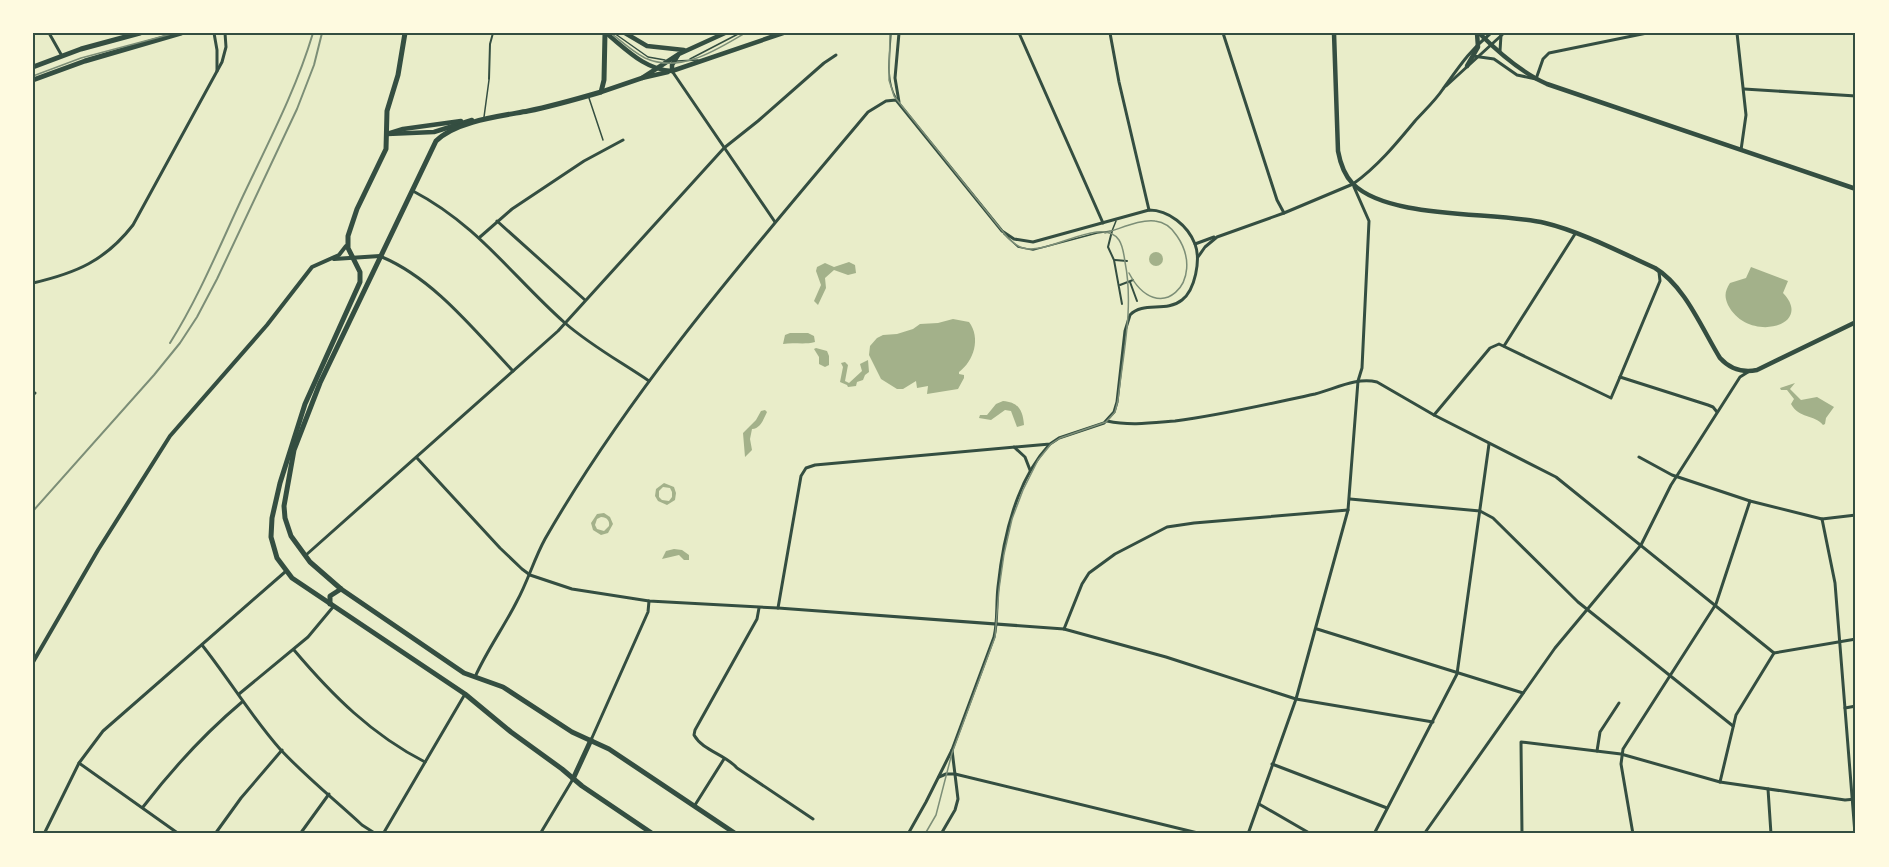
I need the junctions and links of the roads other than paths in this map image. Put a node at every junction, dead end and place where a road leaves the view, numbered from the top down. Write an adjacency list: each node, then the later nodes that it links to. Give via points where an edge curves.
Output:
1 (49, 33): 31 (street)
2 (137, 33): 31 (main road)
3 (181, 33): 45 (main road)
4 (214, 33): 41 (street)
5 (225, 33): 41 (street, via 226,51)
6 (405, 33): 53 (main road, via 387,111)
7 (493, 33): 43 (street)
8 (606, 33): 39 (main road); 48 (main road)
9 (614, 33): 36 (lane, via 648,57)
10 (625, 33): 28 (main road, via 642,44)
11 (725, 33): 28 (main road)
12 (740, 33): 35 (lane)
13 (783, 33): 34 (main road)
14 (891, 33): 51 (lane, via 889,80)
15 (899, 33): 51 (street, via 895,81)
16 (1019, 33): 66 (street)
17 (1110, 33): 61 (street)
18 (1223, 33): 62 (street)
19 (1334, 33): 58 (main road, via 1338,151)
20 (1478, 33): 25 (main road); 26 (main road)
21 (1491, 33): 25 (street)
22 (1647, 33): 44 (street, via 1549,53)
23 (1737, 33): 47 (street)
24 (1502, 34): 27 (street); 29 (street)
25 (1484, 38): 26 (street); 27 (main road)
26 (1479, 44): 32 (main road); 33 (street)
27 (1490, 44): 29 (main road); 32 (street)
28 (686, 50): 36 (main road)
29 (1500, 51): 44 (main road)
30 (836, 55): 56 (street)
31 (62, 56): 38 (main road)
32 (1476, 56): 33 (street); 37 (main road); 44 (street, via 1494,59 1517,75)
33 (1466, 57): 46 (street)
34 (708, 59): 35 (lane); 40 (main road)
35 (686, 60): 36 (lane)
36 (671, 61): 39 (main road); 40 (main road)
37 (1467, 66): 46 (street)
38 (33, 68)
39 (655, 69): 40 (main road); 42 (main road)
40 (672, 71): 42 (main road); 56 (street)
41 (217, 72): 81 (street, via 126,235 87,266)
42 (642, 78): 48 (main road)
43 (489, 79): 52 (lane)
44 (1536, 79): 57 (main road)
45 (33, 80)
46 (1443, 89): 58 (street, via 1376,165)
47 (1744, 89): 50 (street); 57 (street, via 1746,123)
48 (602, 92): 49 (main road)
49 (589, 96): 52 (main road); 54 (lane)
50 (1856, 96)
51 (899, 104): 65 (street, via 891,99 868,112); 67 (street)
52 (483, 118): 53 (main road); 60 (main road, via 436,140)
53 (387, 134): 72 (main road, via 384,155 352,222)
54 (603, 140)
55 (623, 140): 64 (street)
56 (724, 148): 65 (street); 83 (street)
57 (1741, 150): 59 (main road)
58 (1353, 184): 62 (street); 70 (main road, via 1396,205 1539,221); 93 (street, via 1369,221 1362,368)
59 (1856, 189)
60 (411, 190): 71 (street); 74 (main road)
61 (1149, 210): 63 (street); 73 (street, via 1176,219)
62 (1284, 213): 69 (street)
63 (1117, 219): 66 (street); 68 (lane)
64 (497, 221): 71 (street); 83 (street)
65 (775, 222): 92 (street)
66 (1103, 224): 67 (street, via 1029,242)
67 (1002, 231): 68 (lane, via 1016,246 1030,250)
68 (1112, 231): 77 (street, via 1108,247)
69 (1227, 233): 73 (street); 78 (street, via 1210,242)
70 (1575, 234): 80 (main road); 88 (street)
71 (480, 237): 86 (street)
72 (347, 242): 75 (main road); 76 (street, via 342,253)
73 (1195, 244): 78 (street)
74 (380, 256): 75 (street); 89 (street, via 423,280); 111 (main road, via 320,383 294,453 285,492 285,518 291,536)
75 (353, 257): 76 (street); 112 (main road, via 360,272 359,285 305,404 274,507 272,545)
76 (327, 260): 129 (street, via 312,267 170,436)
77 (1114, 260): 79 (street); 82 (street)
78 (1196, 260): 96 (street, via 1193,285 1182,300 1168,307 1136,310 1131,314 1118,402)
79 (1127, 261)
80 (1659, 270): 90 (main road, via 1679,289 1720,358 1733,368); 91 (street, via 1660,281)
81 (33, 283)
82 (1120, 285): 84 (street, via 1131,281); 85 (street)
83 (585, 300): 86 (street)
84 (1137, 301)
85 (1122, 304)
86 (564, 322): 89 (street); 92 (street)
87 (1856, 322): 90 (main road)
88 (1504, 346): 91 (street, via 1611,398); 95 (street, via 1490,348)
89 (513, 371): 101 (street)
90 (1748, 372): 94 (street, via 1740,377)
91 (1620, 376): 94 (street, via 1708,405)
92 (649, 381): 113 (street, via 545,539)
93 (1358, 381): 95 (street, via 1377,382); 96 (street, via 1212,416 1130,425); 104 (street)
94 (1717, 412): 103 (street)
95 (1434, 415): 98 (street)
96 (1107, 421): 97 (street)
97 (1050, 444): 99 (street); 102 (street)
98 (1489, 444): 107 (street); 110 (street, via 1556,477)
99 (1014, 447): 102 (street, via 1026,459); 119 (street, via 806,468 801,476)
100 (1639, 457): 103 (street)
101 (417, 458): 111 (street); 113 (street)
102 (1030, 472): 121 (street, via 1002,555)
103 (1678, 476): 105 (street); 110 (street)
104 (1350, 499): 106 (street); 107 (street)
105 (1750, 501): 109 (street); 116 (street)
106 (1348, 510): 122 (street, via 1167,527 1115,554 1089,573); 123 (street)
107 (1480, 511): 120 (street, via 1493,518); 130 (street)
108 (1856, 515): 109 (street)
109 (1822, 519): 125 (street, via 1835,583)
110 (1641, 545): 116 (street); 120 (street)
111 (305, 556): 114 (main road)
112 (285, 572): 117 (main road); 126 (street)
113 (530, 575): 115 (street, via 572,589); 132 (street)
114 (340, 589): 117 (main road, via 330,596); 132 (main road)
115 (649, 601): 118 (street); 143 (street, via 648,612)
116 (1716, 604): 128 (street); 131 (street)
117 (332, 606): 127 (street); 135 (main road)
118 (759, 608): 119 (street); 148 (street, via 757,619 695,730 698,741)
119 (778, 608): 121 (street)
120 (1587, 609): 131 (street); 133 (street)
121 (996, 625): 122 (street); 145 (street)
122 (1064, 629): 136 (street)
123 (1317, 629): 130 (street); 136 (street)
124 (1856, 639): 125 (street)
125 (1839, 641): 128 (street); 140 (street)
126 (202, 645): 134 (street); 150 (street, via 103,731)
127 (294, 650): 134 (street); 149 (street, via 323,685 356,715)
128 (1774, 654): 142 (street)
129 (33, 662)
130 (1457, 674): 133 (street); 141 (street)
131 (1670, 674): 142 (street); 147 (street)
132 (475, 677): 143 (main road, via 503,687)
133 (1523, 693): 181 (street)
134 (239, 694): 137 (street)
135 (465, 694): 149 (street); 153 (main road)
136 (1296, 699): 141 (street); 151 (street)
137 (242, 702): 144 (street); 163 (street, via 183,757)
138 (1619, 703): 146 (street, via 1600,732)
139 (1856, 706): 140 (street)
140 (1845, 708): 160 (street)
141 (1433, 722): 164 (street)
142 (1733, 726): 157 (street)
143 (591, 740): 152 (main road); 162 (main road)
144 (282, 750): 159 (street); 168 (street)
145 (952, 750): 154 (street); 155 (street)
146 (1597, 751): 147 (street); 182 (street, via 1521,742)
147 (1621, 754): 157 (street); 183 (street)
148 (725, 758): 162 (street); 165 (street)
149 (425, 762): 171 (street)
150 (79, 763): 163 (street); 166 (street)
151 (1272, 764): 161 (street); 164 (street)
152 (579, 766): 153 (main road, via 570,771); 156 (main road)
153 (562, 769): 156 (main road)
154 (955, 774): 155 (street); 176 (street, via 957,802); 177 (street)
155 (939, 777): 175 (street)
156 (573, 779): 172 (street); 173 (main road)
157 (1720, 782): 158 (street)
158 (1768, 789): 160 (street); 184 (street)
159 (328, 794): 169 (street); 170 (street)
160 (1854, 799): 185 (street)
161 (1258, 804): 178 (street); 179 (street)
162 (695, 805): 174 (main road)
163 (142, 807): 167 (street)
164 (1388, 808): 180 (street)
165 (813, 819)
166 (44, 834)
167 (180, 834)
168 (215, 834)
169 (300, 834)
170 (376, 834)
171 (382, 834)
172 (540, 834)
173 (653, 834)
174 (736, 834)
175 (908, 834)
176 (941, 834)
177 (1202, 834)
178 (1248, 834)
179 (1311, 834)
180 (1374, 834)
181 (1424, 834)
182 (1522, 834)
183 (1633, 834)
184 (1771, 834)
185 (1856, 834)

